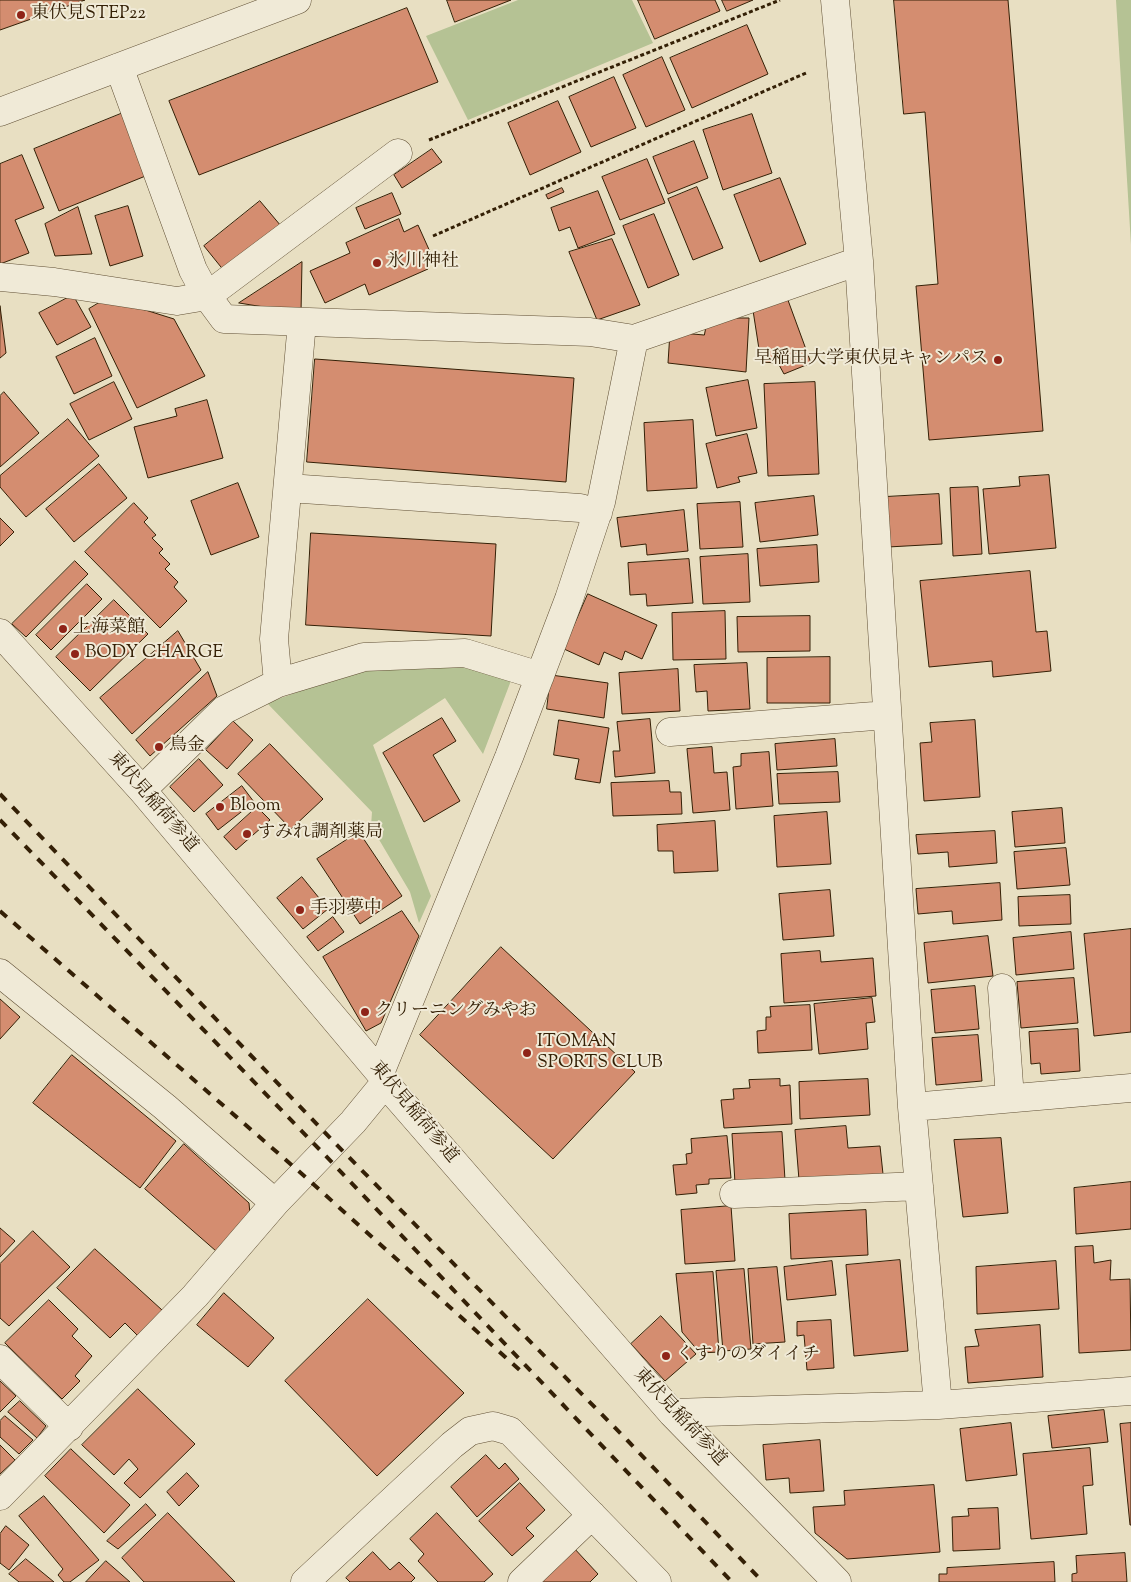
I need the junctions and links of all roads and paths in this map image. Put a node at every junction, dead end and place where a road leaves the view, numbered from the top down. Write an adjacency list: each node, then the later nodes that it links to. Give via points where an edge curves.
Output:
1 (297, 0): 4 (street)
2 (780, 0): 7 (path)
3 (835, 0): 9 (street)
4 (119, 67): 6 (street); 11 (street, via 192,270)
5 (803, 74): 8 (path)
6 (0, 112)
7 (398, 152): 11 (street)
8 (433, 236)
9 (859, 261): 13 (street); 19 (street)
10 (0, 277): 11 (street, via 177,301)
11 (207, 296): 12 (street, via 224,319)
12 (302, 322): 13 (street, via 590,332); 14 (street)
13 (634, 339): 15 (street)
14 (288, 488): 15 (street, via 580,508); 18 (street, via 274,639)
15 (598, 513): 17 (street)
16 (0, 633): 21 (street, 東伏見稲荷参道)
17 (540, 676): 18 (street, via 465,653 364,657); 24 (street)
18 (278, 682): 21 (street, via 224,710)
19 (887, 715): 20 (street); 27 (street)
20 (670, 732)
21 (142, 790): 24 (street, 東伏見稲荷参道)
22 (0, 973): 30 (street, via 165,1106)
23 (1002, 988): 26 (street)
24 (382, 1078): 30 (street, via 353,1122); 34 (street, 東伏見稲荷参道)
25 (1131, 1088): 26 (street)
26 (1010, 1098): 27 (street)
27 (912, 1106): 28 (street)
28 (919, 1186): 29 (street); 33 (street)
29 (734, 1194)
30 (275, 1203): 35 (street, via 195,1296)
31 (0, 1359): 35 (street)
32 (1131, 1391): 33 (street)
33 (938, 1405): 34 (street)
34 (672, 1413): 41 (street, 東伏見稲荷参道)
35 (69, 1426): 36 (street)
36 (0, 1496)
37 (592, 1515): 38 (street, via 510,1431 493,1426 470,1431); 39 (street); 40 (street)
38 (305, 1582)
39 (522, 1582)
40 (657, 1582)
41 (838, 1582)

